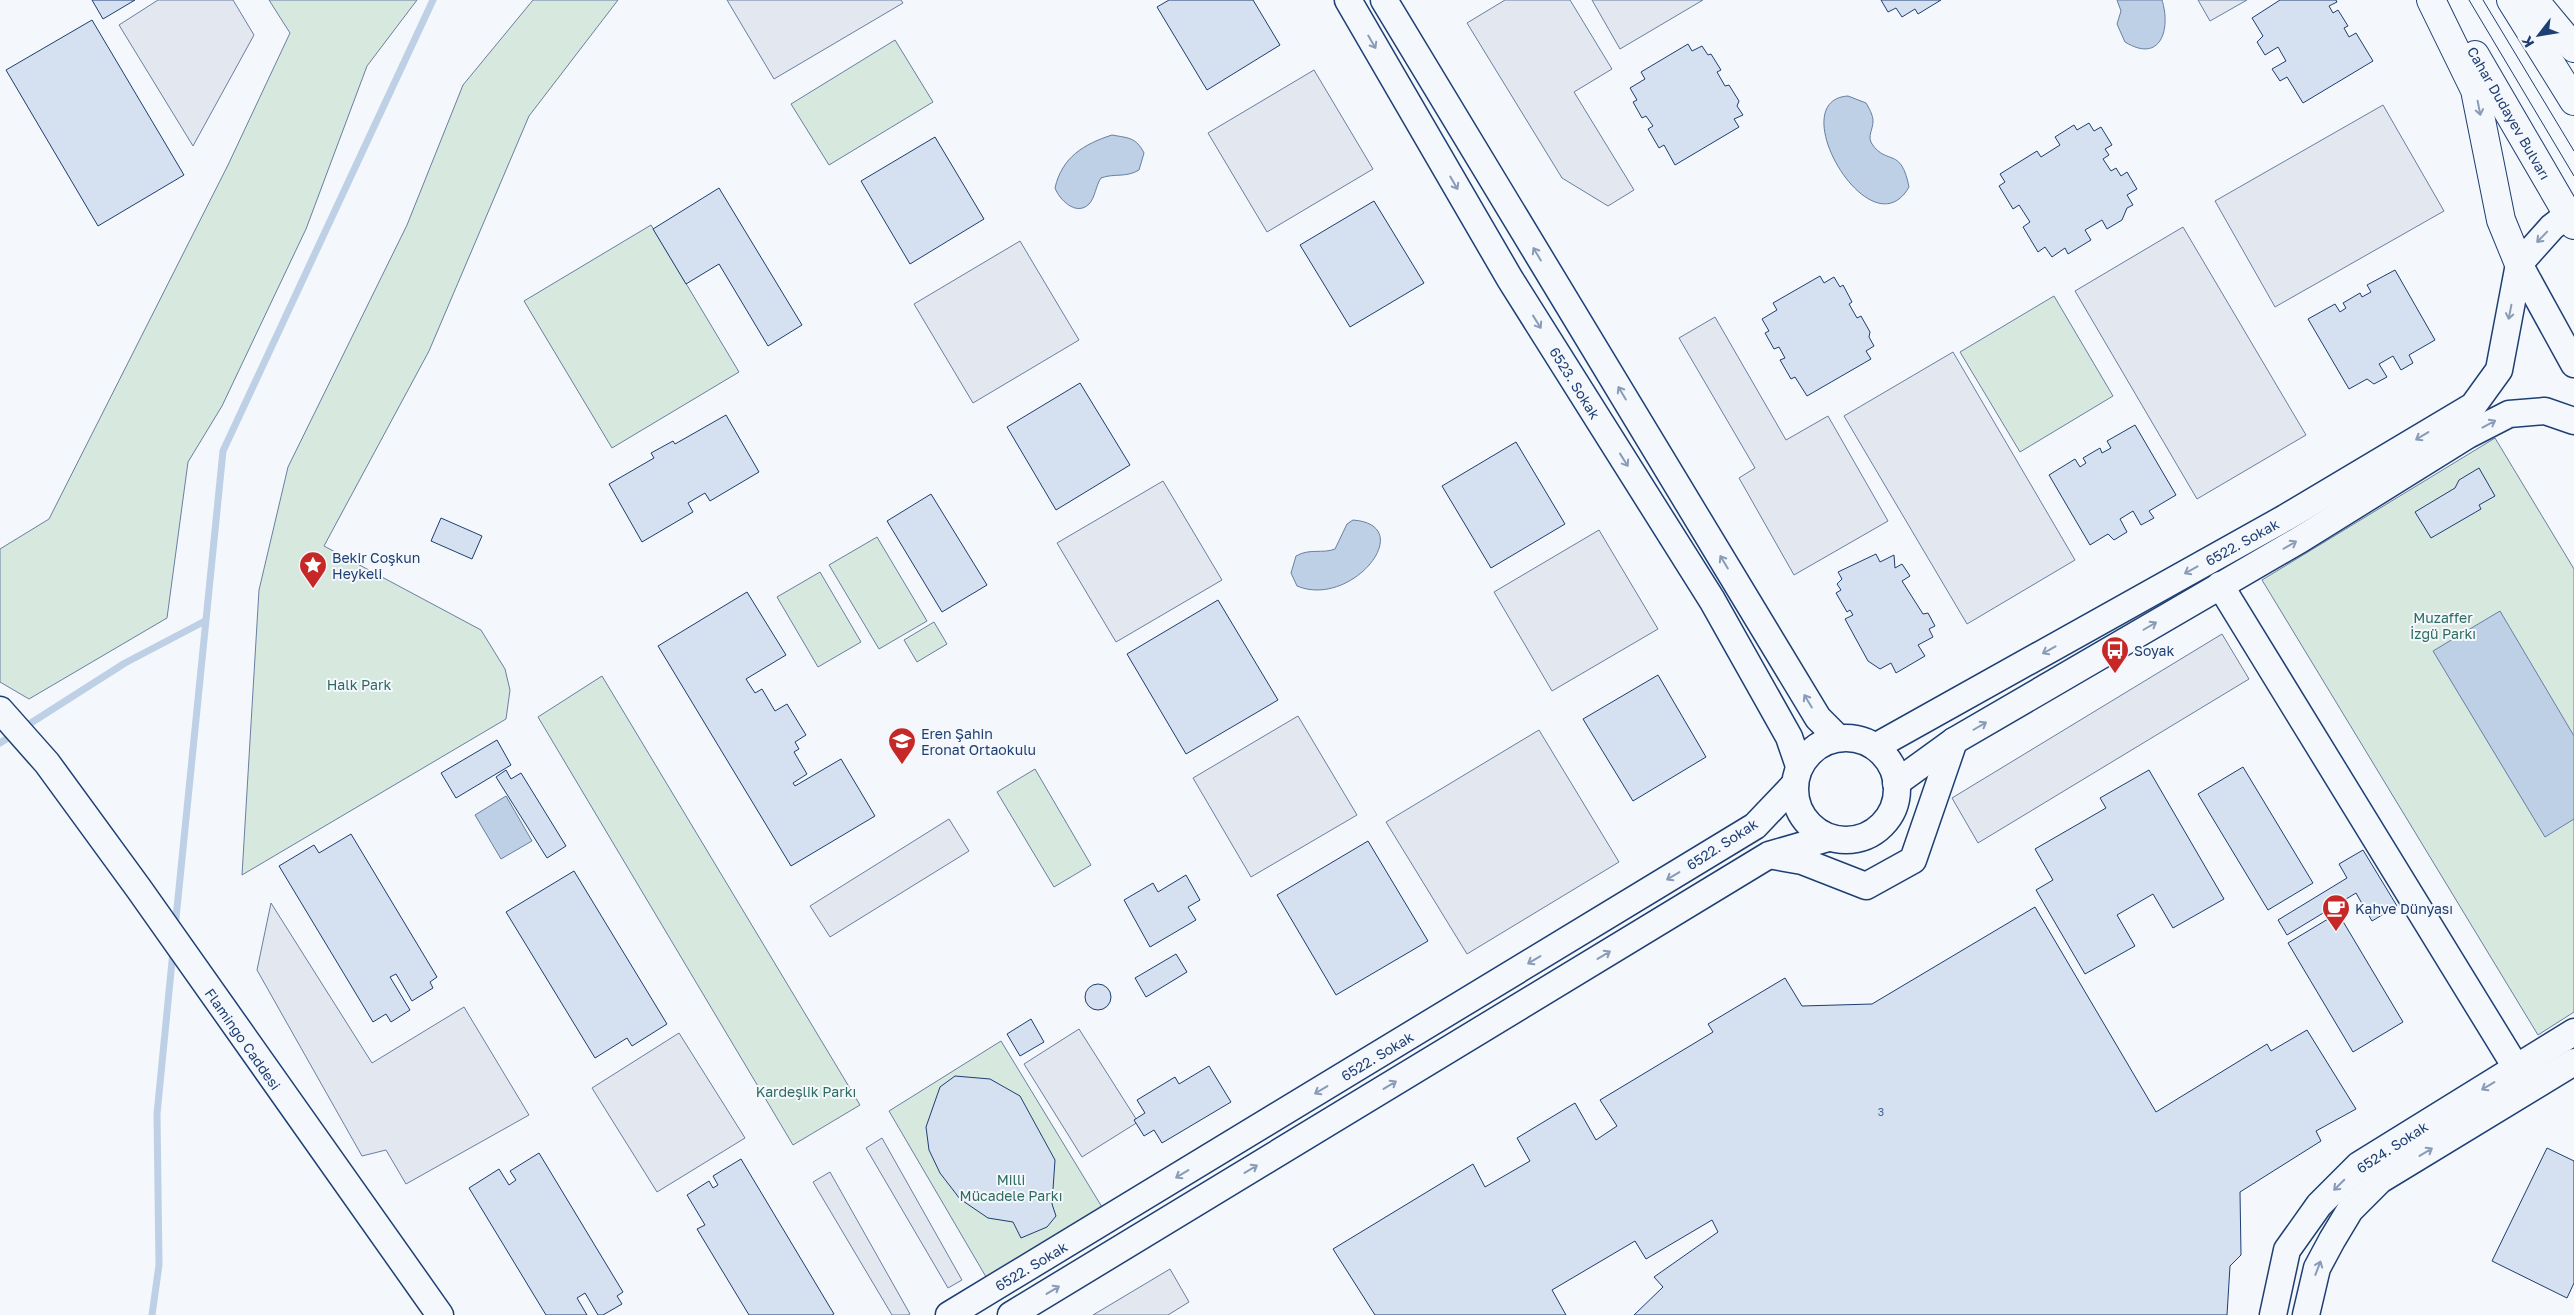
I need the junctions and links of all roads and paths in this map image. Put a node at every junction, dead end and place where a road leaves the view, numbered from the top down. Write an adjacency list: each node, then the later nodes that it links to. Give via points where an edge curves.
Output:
1 (1348, 0): 18 (street, 6523. Sokak, one-way to 18, via 1510,279 1712,600 1789,737)
2 (1384, 0): 15 (street, one-way to 2, via 1818,718)
3 (2431, 0): 10 (main road, one-way to 10, via 2475,90 2501,220)
4 (2443, 0): 9 (main road, Cahar Dudayev Bulvarı)
5 (2511, 0): 8 (main road)
6 (2534, 0): 7 (main road)
7 (2574, 48)
8 (2574, 101)
9 (2572, 217): 10 (street, one-way to 10, via 2547,232)
10 (2519, 264): 11 (street); 17 (street, 6522. Sokak, one-way to 17, via 2498,370 2473,406 2276,523)
11 (2574, 364)
12 (2574, 422): 13 (street, 6522. Sokak, one-way to 12, via 2509,414 2545,412)
13 (2220, 585): 16 (street, 6522. Sokak, one-way to 13); 24 (street)
14 (0, 710): 25 (street, Flamingo Caddesi, via 46,763 139,888)
15 (1838, 738): 17 (street, via 1851,738); 18 (street, via 1809,753)
16 (1954, 741): 19 (street, 6522. Sokak); 21 (street, via 1913,860 1866,886 1802,861)
17 (1875, 747): 19 (street, via 1886,757)
18 (1797, 775): 20 (street, via 1799,810 1806,821); 26 (street, 6522. Sokak, one-way to 26, via 1755,826)
19 (1896, 784): 20 (street, via 1891,812 1871,834 1858,839)
20 (1828, 838): 21 (street)
21 (1769, 855): 27 (street, one-way to 21)
22 (2574, 1032): 24 (street, 6524. Sokak)
23 (2574, 1062): 29 (street, 6524. Sokak, one-way to 23, via 2317,1268 2332,1240 2350,1210 2380,1180)
24 (2517, 1069): 28 (street, 6524. Sokak, one-way to 28, via 2360,1165 2319,1205 2287,1250)
25 (440, 1315)
26 (950, 1315)
27 (1011, 1315)
28 (2273, 1315)
29 (2306, 1315)

